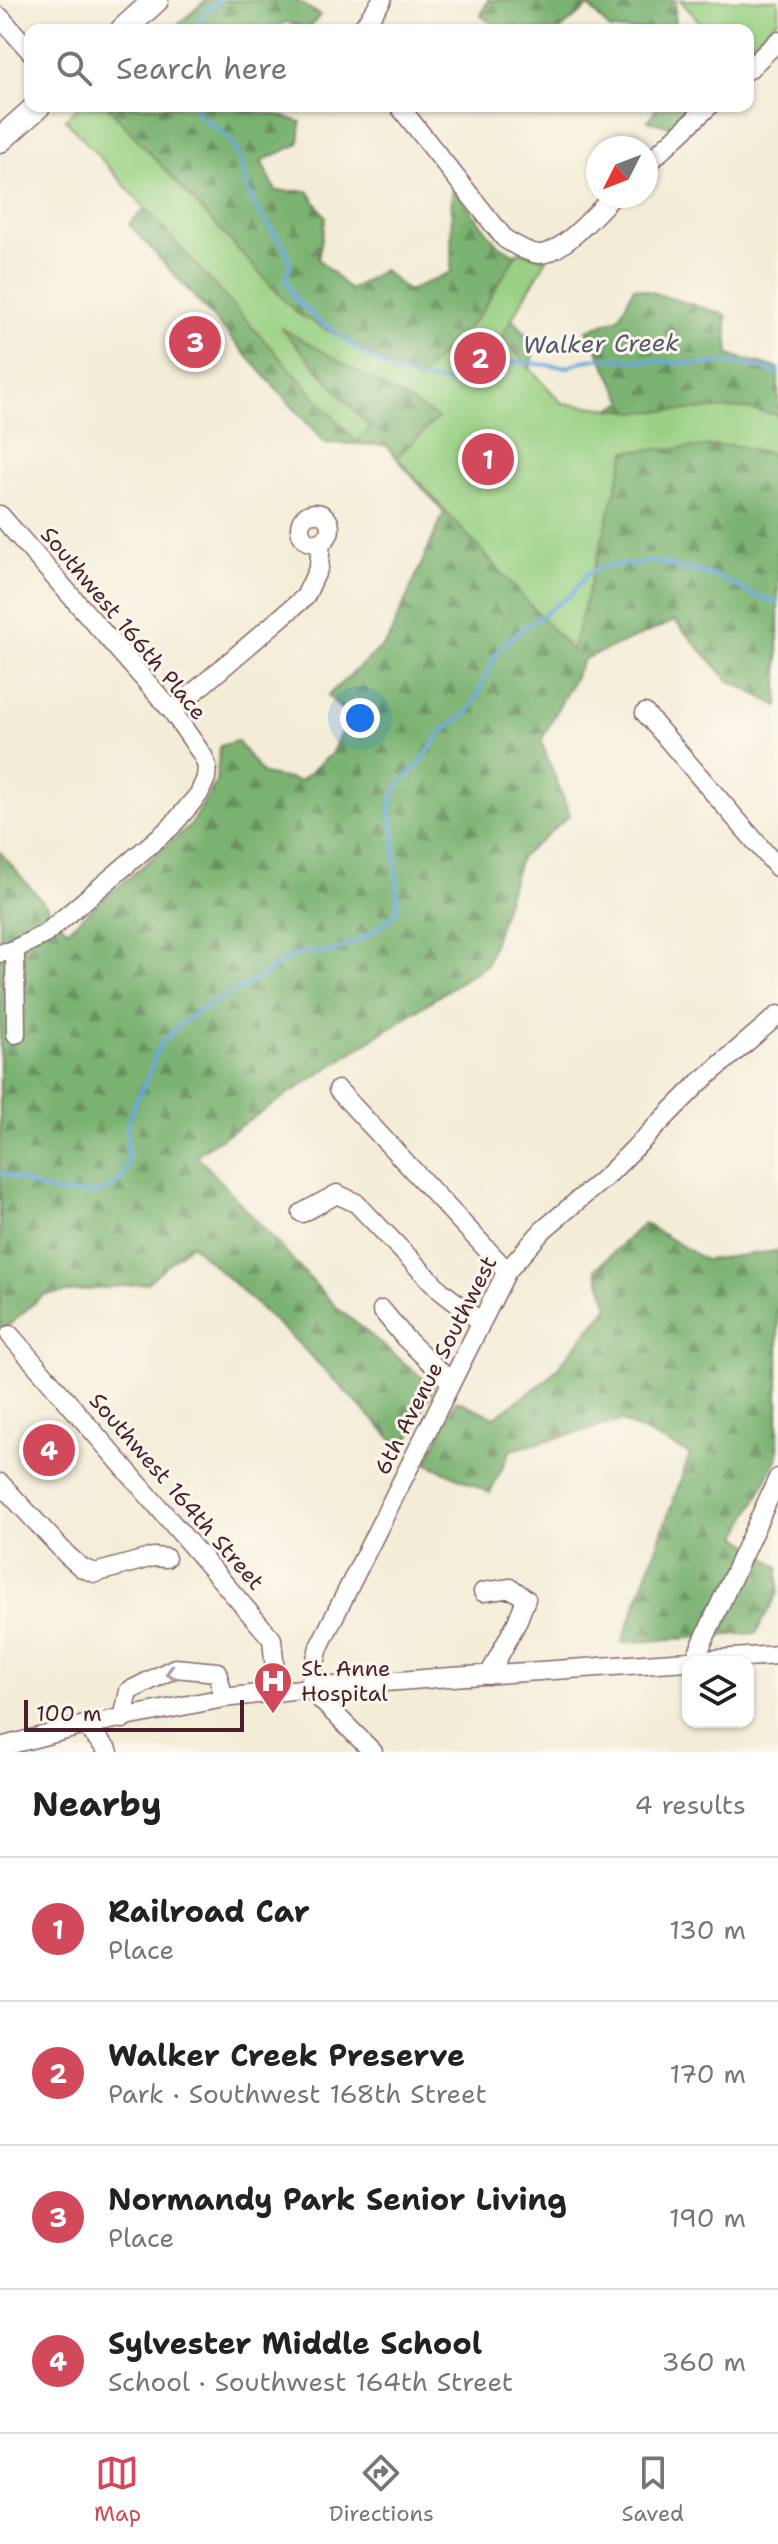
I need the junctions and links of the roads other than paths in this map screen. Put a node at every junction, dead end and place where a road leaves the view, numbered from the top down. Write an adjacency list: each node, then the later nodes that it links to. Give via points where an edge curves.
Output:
1 (156, 0): 4 (main road)
2 (382, 0): 5 (street)
3 (0, 17): 7 (street)
4 (130, 24)
5 (365, 24)
6 (778, 41): 8 (street)
7 (24, 44)
8 (754, 64)
9 (31, 112): 12 (main road)
10 (404, 112): 14 (street, via 505,239 529,252 557,249)
11 (703, 112): 13 (street)
12 (0, 140)
13 (658, 154)
14 (600, 208)
15 (0, 515): 17 (street, Southwest 166th Place)
16 (321, 542): 17 (street, via 319,567 305,597)
17 (172, 711): 20 (street, Southwest 166th Place, via 207,766 199,794 171,827 45,934)
18 (645, 713): 19 (street)
19 (778, 868)
20 (7, 951): 22 (street)
21 (778, 1015): 25 (street, 6th Avenue Southwest, via 543,1230)
22 (16, 1034)
23 (338, 1090): 25 (street)
24 (302, 1213): 27 (street, via 337,1194 356,1203 441,1291)
25 (507, 1271): 27 (street, 6th Avenue Southwest)
26 (382, 1310): 29 (street)
27 (481, 1322): 29 (street, 6th Avenue Southwest)
28 (10, 1335): 40 (street, Southwest 164th Street, via 272,1639)
29 (451, 1382): 39 (street, 6th Avenue Southwest, via 319,1647)
30 (778, 1478): 35 (street)
31 (0, 1483): 32 (street, via 82,1568 95,1573)
32 (166, 1558)
33 (483, 1592): 38 (street, via 511,1588 526,1599)
34 (778, 1655): 36 (street)
35 (696, 1656)
36 (754, 1657)
37 (682, 1662): 38 (street)
38 (489, 1675): 39 (street)
39 (309, 1688): 40 (street); 46 (street)
40 (277, 1692): 41 (street)
41 (224, 1698): 42 (street); 42 (street, one-way to 42, via 217,1672 175,1668 129,1691)
42 (123, 1719): 43 (street)
43 (85, 1725): 44 (street); 45 (street)
44 (0, 1747)
45 (109, 1752)
46 (373, 1752)

